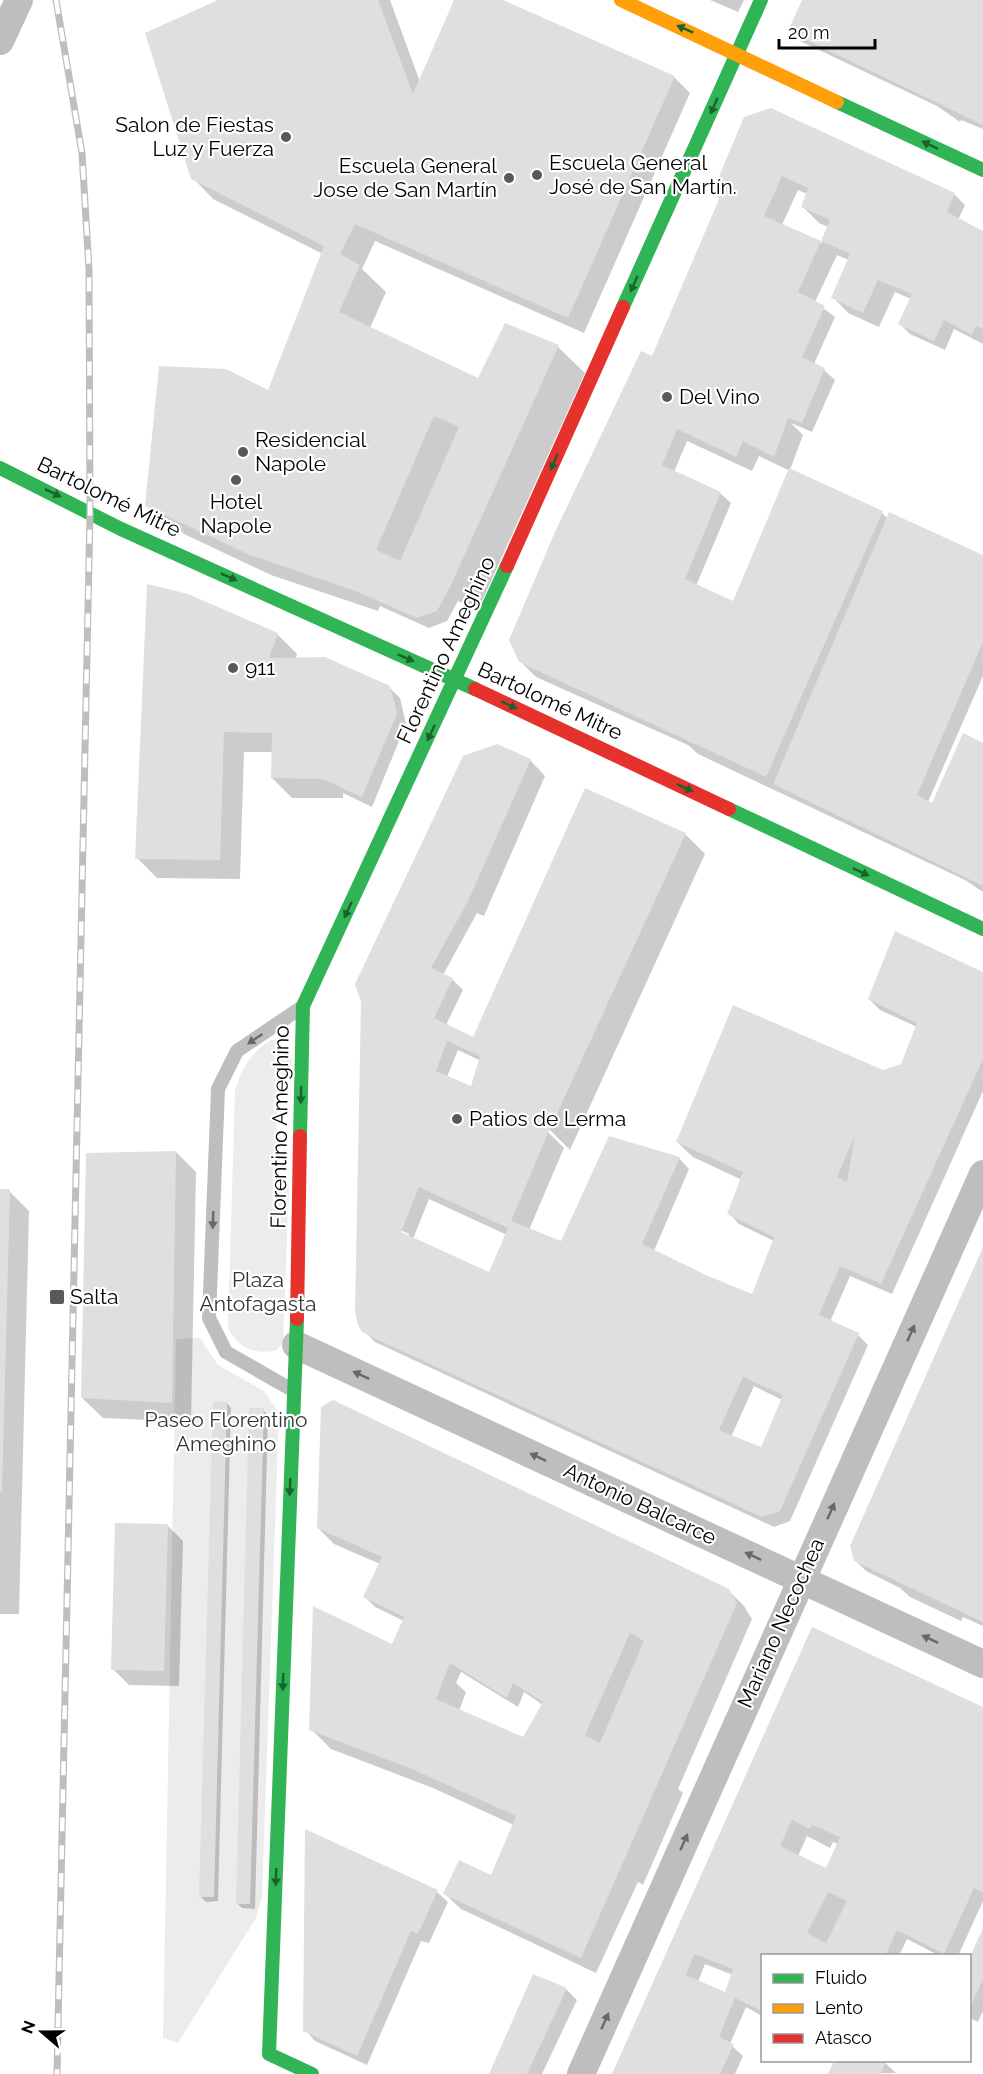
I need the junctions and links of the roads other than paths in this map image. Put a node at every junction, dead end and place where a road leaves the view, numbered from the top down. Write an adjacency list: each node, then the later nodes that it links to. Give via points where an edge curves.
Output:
1 (19, 0): 4 (street)
2 (621, 0): 5 (street, one-way to 2)
3 (761, 0): 5 (street, Florentino Ameghino)
4 (0, 41)
5 (738, 53): 6 (street, one-way to 5); 8 (street, Florentino Ameghino, one-way to 8)
6 (983, 170)
7 (0, 468): 8 (street, Bartolomé Mitre, one-way to 8, via 122,529)
8 (456, 680): 9 (street, Bartolomé Mitre, one-way to 9); 10 (street, Florentino Ameghino, one-way to 10)
9 (983, 929)
10 (303, 1006): 12 (street, Florentino Ameghino, one-way to 12); 13 (lane, one-way to 13, via 237,1052 218,1089 209,1318 226,1352)
11 (983, 1174): 14 (street, Mariano Necochea, one-way to 11)
12 (296, 1345): 13 (street); 14 (street, Antonio Balcarce, one-way to 12)
13 (294, 1391): 16 (street, one-way to 16, via 269,2054)
14 (801, 1578): 15 (street, Antonio Balcarce, one-way to 14); 17 (street, Mariano Necochea, one-way to 14)
15 (983, 1664)
16 (312, 2074)
17 (581, 2074)

